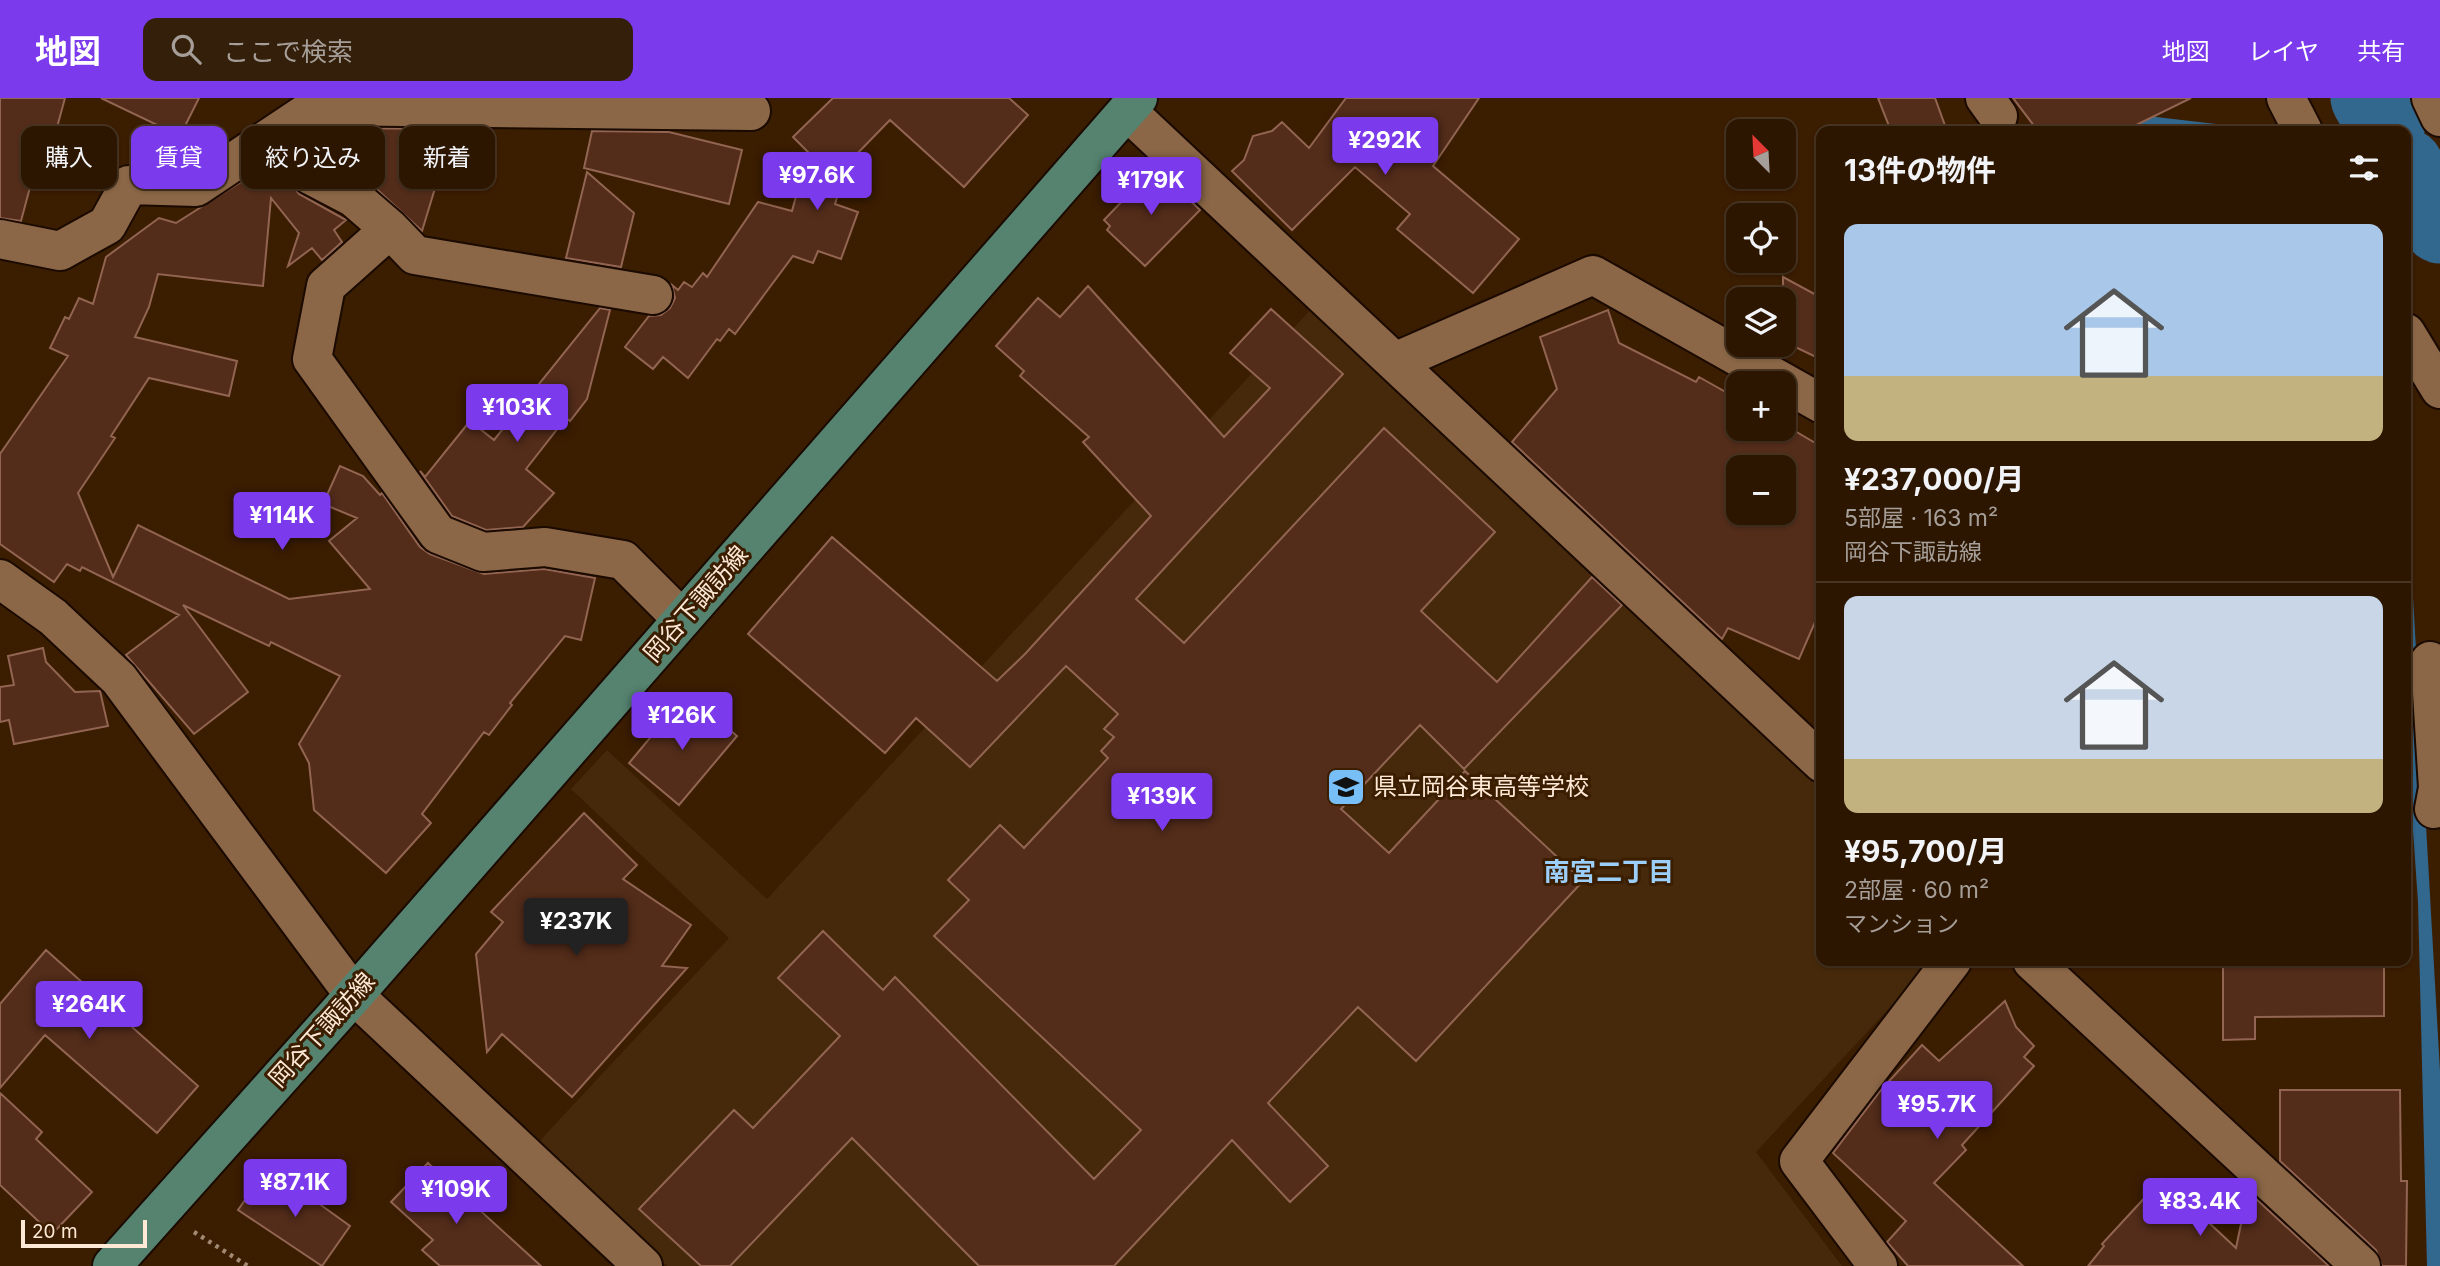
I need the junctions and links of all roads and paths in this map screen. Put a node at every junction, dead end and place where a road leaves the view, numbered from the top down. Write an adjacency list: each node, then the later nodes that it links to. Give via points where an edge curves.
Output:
1 (2286, 98): 7 (street)
2 (2431, 98): 5 (street)
3 (1133, 104): 14 (street); 18 (main road, 岡谷下諏訪線)
4 (751, 111): 6 (street, via 317,106)
5 (2440, 117)
6 (287, 126)
7 (2300, 126)
8 (241, 157): 11 (street, via 197,187 129,185 107,225 60,251)
9 (338, 189): 10 (street)
10 (390, 229): 12 (street, via 415,255); 18 (street, via 326,286 312,359 438,534 484,552 545,547 623,560)
11 (0, 239)
12 (653, 295)
13 (2411, 341): 15 (street)
14 (1398, 361): 16 (street, via 1593,275); 20 (street)
15 (2440, 388)
16 (1816, 401)
17 (0, 579): 24 (street, via 52,617 118,679)
18 (682, 619): 24 (main road, 岡谷下諏訪線)
19 (2430, 661): 21 (street, via 2438,788)
20 (1816, 757)
21 (2424, 811)
22 (1948, 966): 29 (street, via 1799,1161)
23 (2037, 966): 30 (street)
24 (354, 995): 25 (main road, 岡谷下諏訪線); 28 (street)
25 (161, 1211): 26 (main road, 岡谷下諏訪線); 27 (path)
26 (112, 1266)
27 (248, 1266)
28 (643, 1266)
29 (1878, 1266)
30 (2361, 1266)

